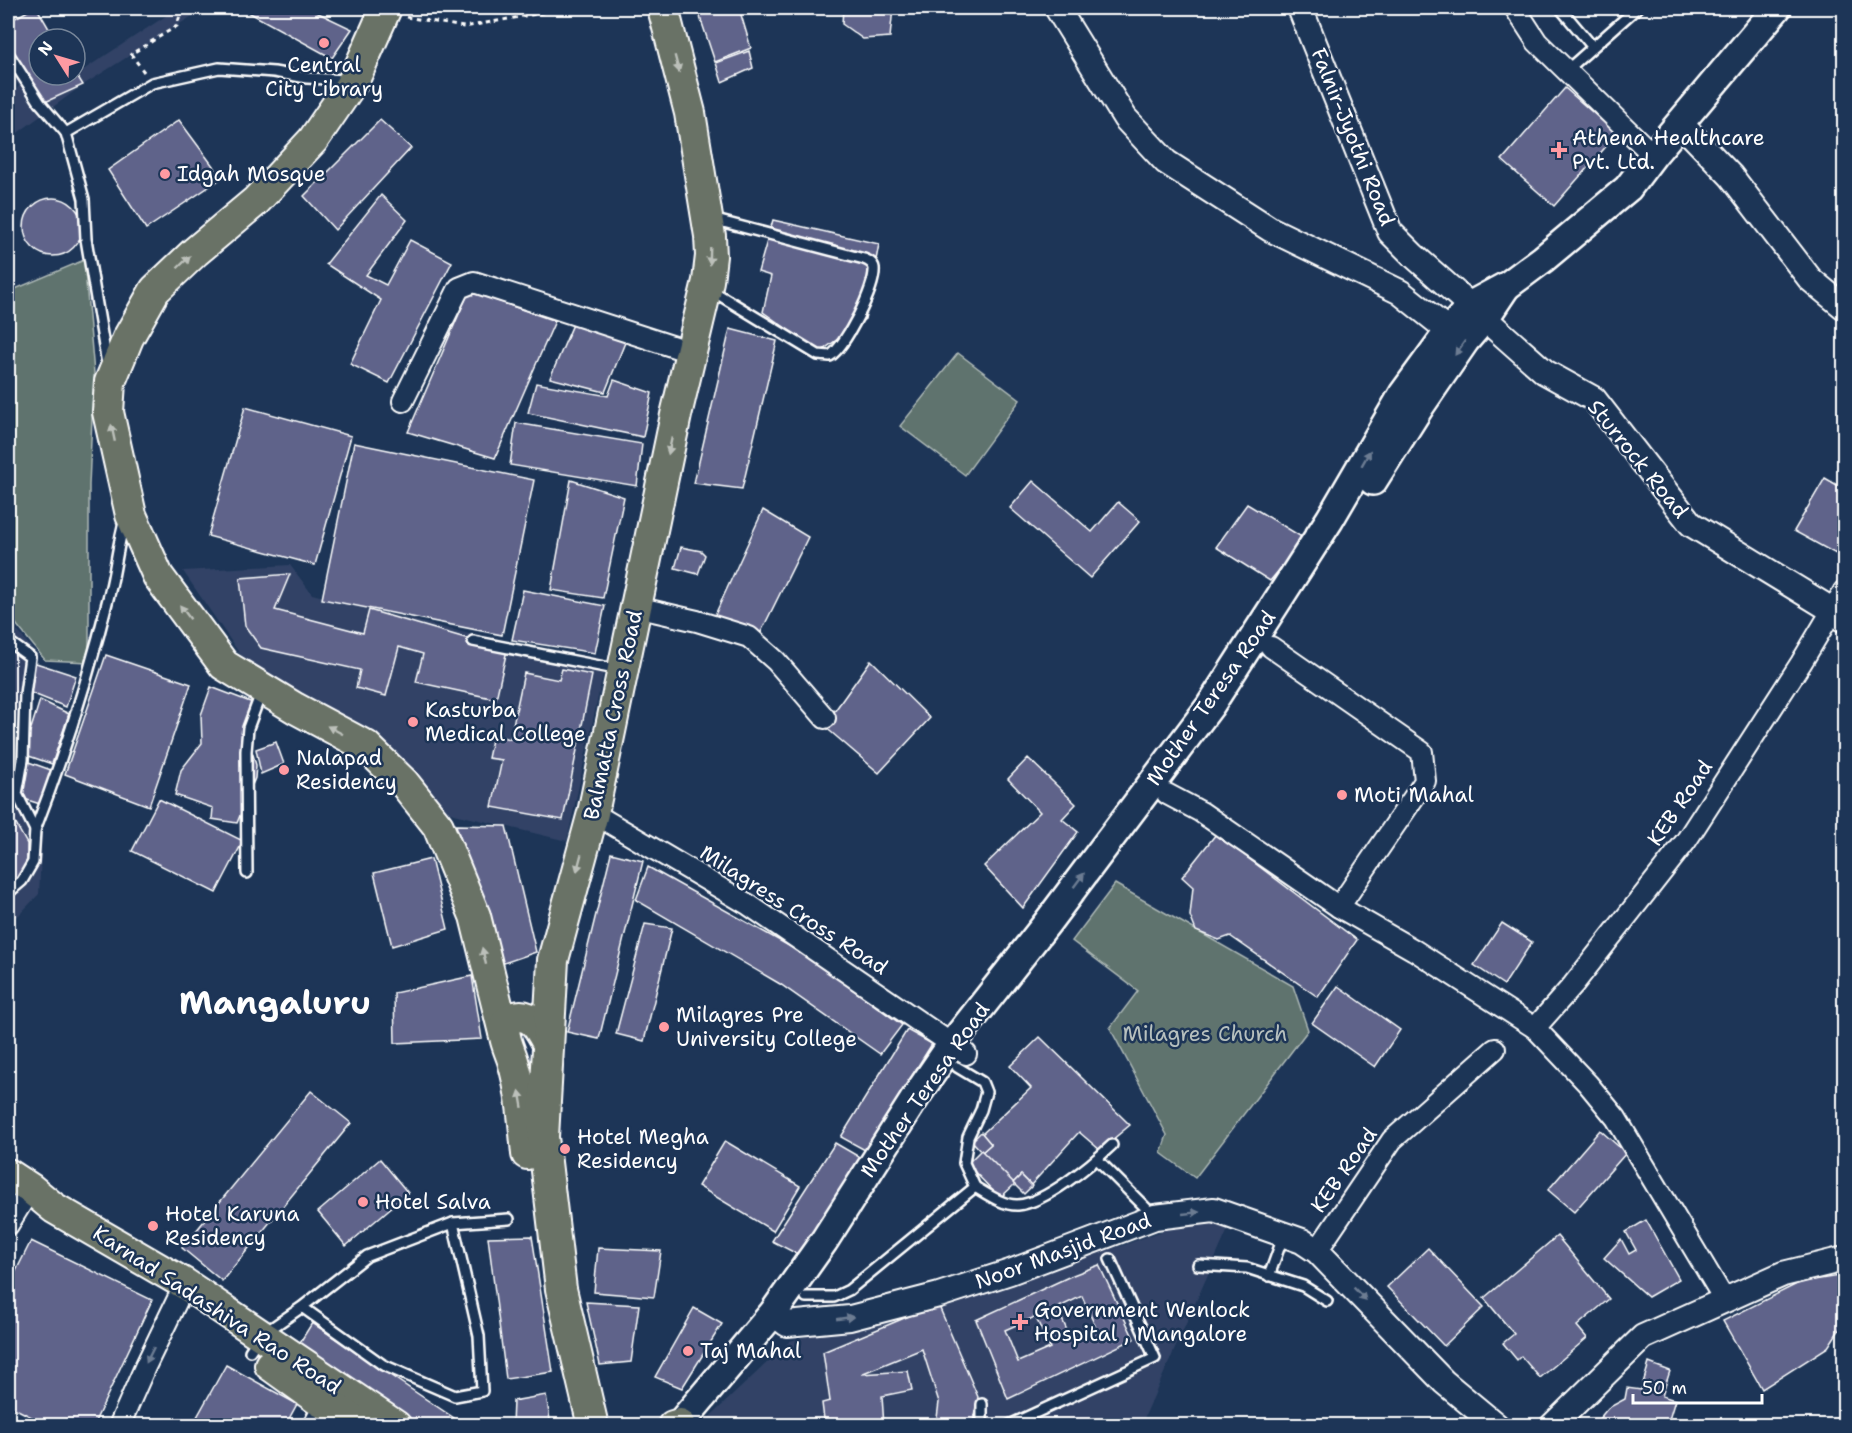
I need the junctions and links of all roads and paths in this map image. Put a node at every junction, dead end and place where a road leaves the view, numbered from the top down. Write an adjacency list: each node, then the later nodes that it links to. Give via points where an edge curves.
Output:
1 (182, 8): 15 (path, via 177,26 131,54)
2 (569, 8): 10 (path, via 464,27)
3 (663, 8): 19 (main road, Balmatta Cross Road, one-way to 19, via 690,113)
4 (1057, 8): 23 (street, via 1125,118 1166,162 1270,229 1400,292)
5 (1300, 8): 22 (street, Falnir-Jyothi Road, via 1390,232)
6 (1515, 8): 13 (street, via 1537,42)
7 (1560, 8): 11 (lane)
8 (1637, 8): 11 (lane)
9 (1777, 8): 16 (main road, Mother Teresa Road)
10 (385, 10): 14 (main road)
11 (1592, 46): 13 (lane)
12 (8, 53): 17 (lane, via 40,103)
13 (1566, 70): 18 (street)
14 (354, 80): 15 (lane, via 219,68); 25 (main road, one-way to 14, via 128,338 155,290 256,201 313,140)
15 (152, 83): 17 (lane)
16 (1680, 123): 18 (main road, Mother Teresa Road); 21 (street, via 1731,176 1810,279)
17 (66, 133): 25 (lane, via 84,199 86,239)
18 (1653, 155): 22 (main road, Mother Teresa Road, via 1628,188)
19 (707, 218): 20 (main road, Balmatta Cross Road, one-way to 20, via 711,256); 20 (lane, via 864,259 874,269 851,331 830,356 818,355)
20 (706, 288): 24 (main road, Balmatta Cross Road)
21 (1845, 307)
22 (1478, 311): 23 (main road, Mother Teresa Road); 26 (main road, one-way to 26, via 1465,341); 30 (street, Sturrock Road, via 1545,372 1594,399 1691,524)
23 (1449, 331): 26 (main road, Mother Teresa Road)
24 (690, 352): 27 (street, via 474,282 459,288); 29 (main road, Balmatta Cross Road, one-way to 29)
25 (110, 382): 28 (main road, one-way to 25, via 108,412)
26 (1412, 400): 33 (main road); 49 (main road, Mother Teresa Road, one-way to 26, via 1047,923 1210,706)
27 (403, 401)
28 (129, 506): 35 (main road, one-way to 28, via 224,664 158,576); 39 (lane, via 93,659)
29 (636, 607): 34 (main road, Balmatta Cross Road); 36 (street, via 749,637 776,661)
30 (1840, 607): 45 (street, KEB Road, via 1686,841)
31 (473, 641): 34 (lane)
32 (8, 643): 39 (lane, via 30,657 17,794)
33 (1271, 647): 37 (main road, via 1221,723); 42 (street, via 1422,752 1425,781)
34 (623, 671): 38 (main road, Balmatta Cross Road)
35 (263, 688): 40 (lane, via 248,728 246,751); 44 (main road, one-way to 35, via 475,916 438,826 404,783 366,746)
36 (825, 718)
37 (1167, 794): 42 (street, via 1201,812); 49 (main road, via 1095,890)
38 (592, 813): 43 (main road, Balmatta Cross Road, one-way to 43); 49 (street, Milagress Cross Road, via 748,905)
39 (35, 830): 41 (lane, via 33,862 22,881)
40 (247, 873)
41 (8, 893)
42 (1339, 907): 45 (street)
43 (553, 960): 44 (main road, via 544,984 532,995 517,1001); 47 (main road, Balmatta Cross Road)
44 (493, 992): 46 (main road)
45 (1535, 1028): 66 (street, via 1616,1118)
46 (504, 1033): 47 (main road, via 509,1019 526,1016 537,1025); 73 (main road, one-way to 46, via 558,1352 531,1196 522,1103)
47 (548, 1044): 73 (main road, Balmatta Cross Road, via 543,1137 555,1243 561,1289)
48 (1496, 1049): 59 (street, KEB Road, via 1392,1140)
49 (959, 1055): 53 (lane, via 986,1092 968,1137 964,1163); 65 (main road); 69 (main road, Mother Teresa Road, via 919,1092)
50 (1112, 1145): 51 (lane)
51 (1097, 1159): 53 (lane, via 1055,1190 1017,1205); 55 (lane)
52 (8, 1174): 64 (main road, Karnad Sadashiva Rao Road)
53 (975, 1187): 65 (lane, via 849,1290 834,1297)
54 (12, 1206): 64 (main road, via 46,1220)
55 (1155, 1217): 58 (street, Noor Masjid Road, one-way to 58, via 1214,1210); 69 (street, Noor Masjid Road, one-way to 55, via 850,1318 939,1295)
56 (508, 1219): 57 (lane)
57 (453, 1223): 68 (lane, via 367,1256); 68 (lane, via 479,1336 482,1390 455,1396 383,1365)
58 (1284, 1234): 59 (street, Noor Masjid Road); 63 (lane)
59 (1317, 1251): 80 (street, Noor Masjid Road, one-way to 80, via 1444,1382)
60 (1110, 1259): 79 (lane, via 1155,1358)
61 (1845, 1259): 66 (street, via 1783,1274)
62 (1198, 1264): 63 (lane, via 1247,1268)
63 (1269, 1275): 67 (lane, via 1303,1286)
64 (180, 1293): 70 (main road, Karnad Sadashiva Rao Road); 74 (street, one-way to 74)
65 (806, 1297): 69 (main road)
66 (1724, 1299): 81 (street, via 1643,1337)
67 (1327, 1301)
68 (302, 1307): 70 (lane)
69 (780, 1318): 77 (main road, Mother Teresa Road)
70 (255, 1343): 72 (main road); 76 (main road, Karnad Sadashiva Rao Road)
71 (982, 1404): 78 (lane)
72 (313, 1413): 75 (main road, via 340,1411)
73 (592, 1423)
74 (119, 1425)
75 (363, 1425)
76 (396, 1425)
77 (683, 1425)
78 (982, 1425)
79 (1007, 1425)
80 (1497, 1425)
81 (1552, 1425)

